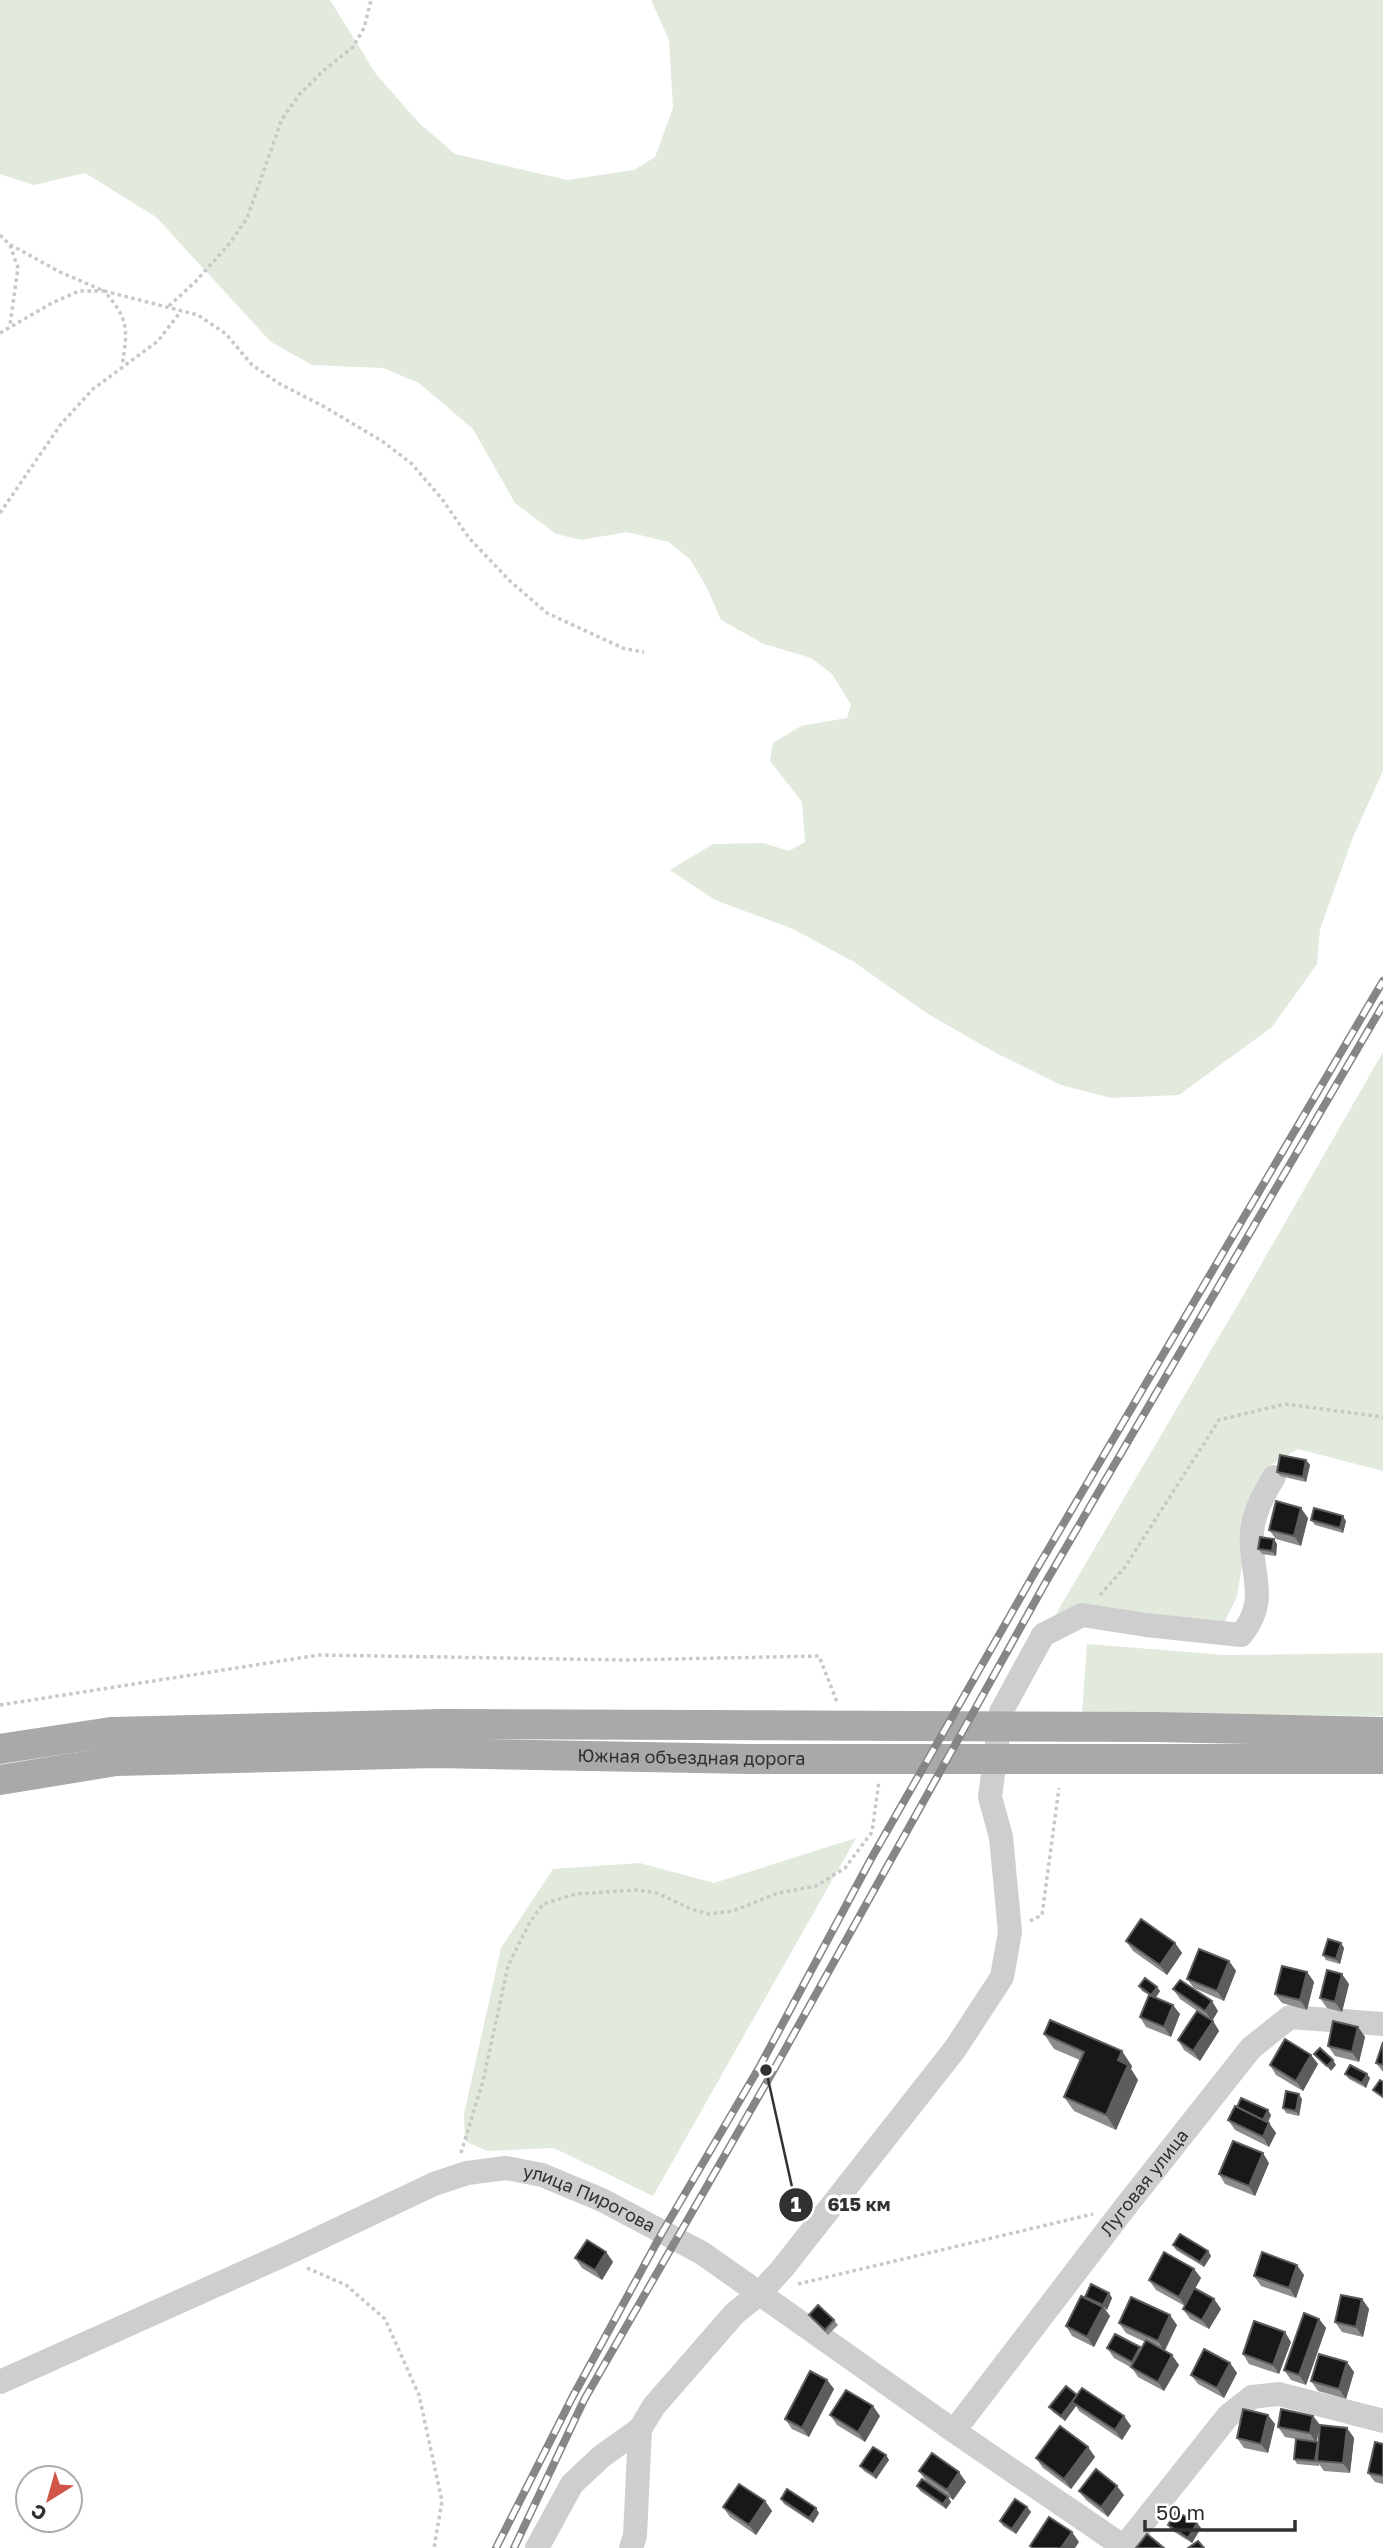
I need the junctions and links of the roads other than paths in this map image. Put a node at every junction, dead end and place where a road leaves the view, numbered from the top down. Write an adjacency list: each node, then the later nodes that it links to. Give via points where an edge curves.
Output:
1 (1274, 1477): 7 (street, via 1263,1494 1252,1533 1259,1597 1251,1623 1241,1634 1082,1615 1043,1634 1001,1712 990,1797 1002,1837 1010,1932 1002,1977 955,2049)
2 (1383, 1732): 3 (main road, Южная объездная дорога, via 442,1724 111,1732)
3 (0, 1749)
4 (1383, 1759): 5 (main road, Южная объездная дорога, via 750,1759 435,1753 116,1761)
5 (0, 1780)
6 (1383, 2024): 11 (street, Луговая улица, via 1290,2017 1251,2048)
7 (759, 2294): 8 (street, улица Пирогова, via 702,2253 602,2200 542,2175 506,2168 467,2173 434,2184); 10 (street, via 726,2323 654,2406); 11 (street, улица Пирогова)
8 (0, 2382)
9 (1383, 2421): 12 (street, улица Пирогова, via 1279,2394 1252,2397 1228,2416)
10 (640, 2429): 13 (street, via 572,2484); 14 (street)
11 (954, 2431): 12 (street, улица Пирогова)
12 (1124, 2547)
13 (537, 2548)
14 (631, 2548)

